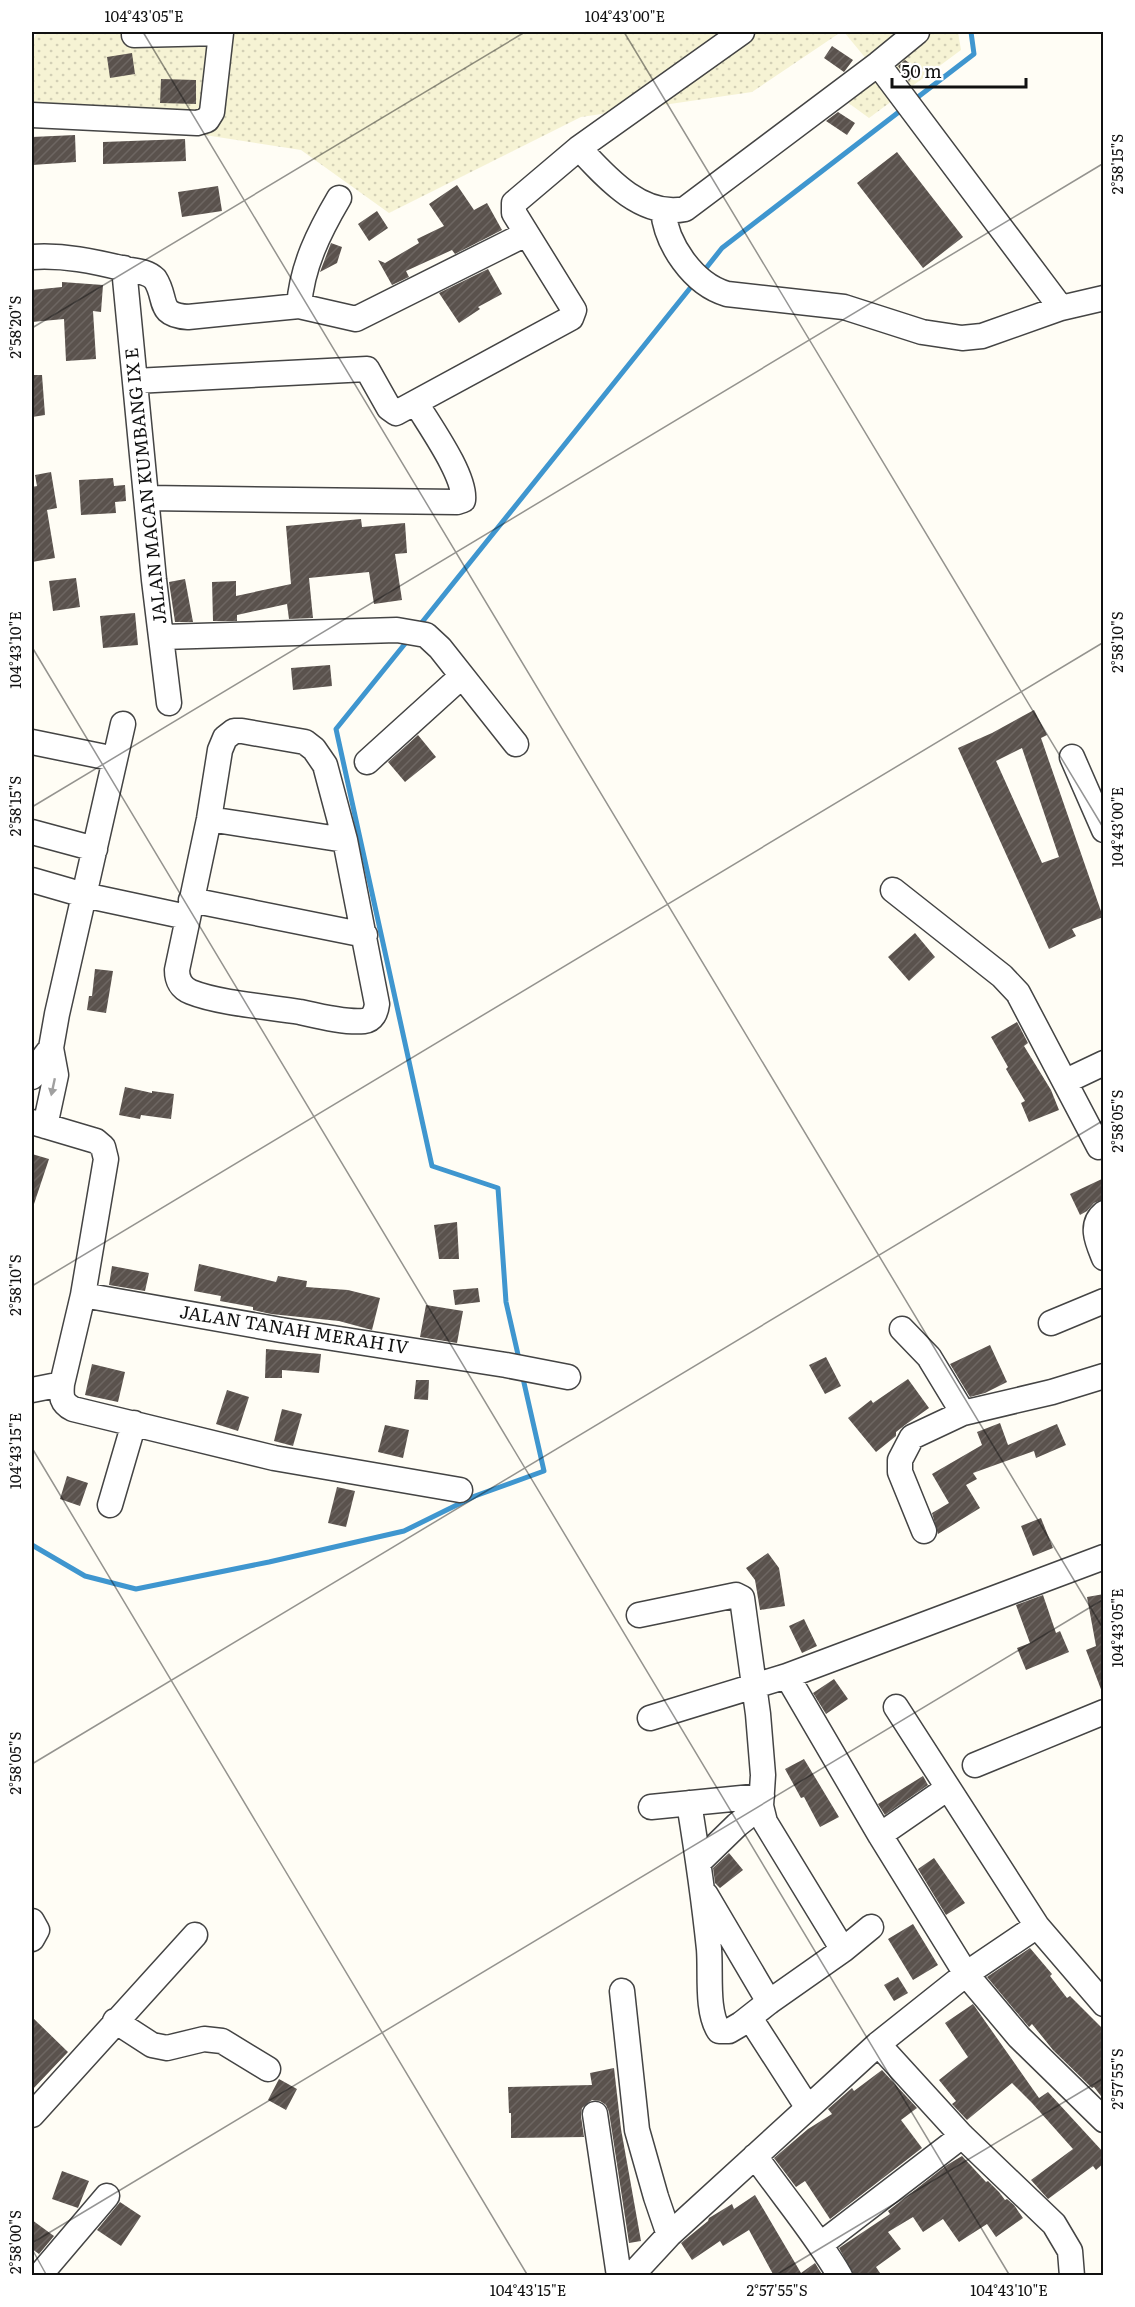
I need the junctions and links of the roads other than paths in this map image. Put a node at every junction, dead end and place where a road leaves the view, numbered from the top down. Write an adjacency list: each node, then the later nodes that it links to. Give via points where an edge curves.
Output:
1 (742, 32): 6 (street)
2 (917, 32): 4 (street)
3 (134, 34): 5 (street, via 221,33 212,112 207,120 197,123)
4 (878, 64): 8 (street, via 694,203 685,209); 14 (street)
5 (32, 115)
6 (579, 148): 8 (street, via 612,183); 9 (street, via 514,203 514,213)
7 (339, 198): 13 (street, via 308,259)
8 (663, 210): 14 (street, via 666,230 680,255 715,290 844,307 922,332 962,338 982,336)
9 (526, 234): 13 (street, via 364,317 350,319); 16 (street, via 573,310 572,317)
10 (32, 257): 11 (street, via 61,256)
11 (134, 270): 13 (street, via 153,276 166,309 176,316); 15 (street, JALAN MACAN KUMBANG IX E)
12 (1104, 298): 14 (street)
13 (299, 306)
14 (1061, 308)
15 (135, 381): 16 (street, via 367,369 393,412); 17 (street, JALAN MACAN KUMBANG IX E)
16 (416, 403): 17 (street, via 452,462 463,500)
17 (147, 498): 18 (street, JALAN MACAN KUMBANG IX E)
18 (162, 638): 19 (street, via 415,633 435,642); 20 (street, JALAN MACAN KUMBANG IX E)
19 (462, 676): 23 (street); 26 (street)
20 (169, 703)
21 (123, 724): 25 (street)
22 (32, 742): 25 (street)
23 (516, 744)
24 (1072, 757): 28 (street)
25 (115, 759): 31 (street)
26 (367, 762)
27 (208, 819): 30 (street); 30 (street, via 222,743 230,734 242,730 297,740 314,748 330,777); 35 (street)
28 (1104, 830)
29 (32, 832): 31 (street)
30 (345, 840): 36 (street)
31 (94, 849): 34 (street)
32 (32, 880): 34 (street)
33 (893, 890): 40 (street, via 1010,982)
34 (84, 895): 35 (street); 37 (street)
35 (189, 908): 36 (street); 36 (street, via 177,970 179,983 190,992 335,1018 364,1021 374,1015 377,1004)
36 (365, 935)
37 (51, 1048): 39 (street); 41 (street, one-way to 41, via 56,1075)
38 (1104, 1063): 40 (street)
39 (32, 1077)
40 (1066, 1081): 42 (street)
41 (38, 1124): 45 (street, via 91,1139 105,1153)
42 (1099, 1147)
43 (1104, 1213): 44 (street, via 1095,1229)
44 (1104, 1258)
45 (83, 1295): 50 (street, JALAN TANAH MERAH IV); 51 (street)
46 (1104, 1301): 47 (street)
47 (1051, 1323)
48 (902, 1329): 53 (street, via 929,1357)
49 (1104, 1376): 53 (street)
50 (568, 1377)
51 (62, 1384): 52 (street); 54 (street, via 62,1399 70,1407)
52 (32, 1390)
53 (963, 1413): 57 (street, via 912,1437 900,1460 902,1479)
54 (135, 1424): 55 (street, via 274,1458); 56 (street)
55 (460, 1490)
56 (110, 1505)
57 (924, 1531)
58 (1104, 1557): 60 (street)
59 (639, 1616): 61 (street, via 740,1596)
60 (787, 1676): 61 (street); 70 (street)
61 (755, 1687): 64 (street); 67 (street)
62 (896, 1707): 66 (street)
63 (1104, 1712): 65 (street)
64 (650, 1718)
65 (975, 1765)
66 (948, 1788): 70 (street); 73 (street)
67 (762, 1801): 68 (street); 71 (street); 77 (street, via 765,1822)
68 (689, 1803): 69 (street); 71 (street)
69 (651, 1807)
70 (880, 1835): 78 (street)
71 (700, 1874): 80 (street); 82 (street, via 715,2025 719,2031 729,2031)
72 (32, 1921): 76 (street, via 37,1930)
73 (1037, 1926): 78 (street); 81 (street)
74 (871, 1927): 77 (street)
75 (195, 1935): 83 (street)
76 (32, 1939)
77 (843, 1950): 80 (street)
78 (966, 1974): 84 (street); 89 (street, via 1019,2037)
79 (622, 1991): 93 (street, via 637,2130)
80 (768, 2002): 82 (street)
81 (1104, 2004)
82 (750, 2018): 86 (street)
83 (115, 2021): 85 (street, via 152,2045 167,2048 204,2039 222,2041); 88 (street)
84 (878, 2044): 86 (street); 90 (street)
85 (268, 2069)
86 (808, 2108): 91 (street)
87 (596, 2114): 96 (street)
88 (32, 2115)
89 (1104, 2120)
90 (962, 2136): 94 (street); 99 (street, via 1054,2224 1070,2251)
91 (755, 2156): 93 (street); 94 (street)
92 (107, 2196): 95 (street)
93 (669, 2235): 97 (street)
94 (821, 2244): 98 (street)
95 (39, 2276)
96 (619, 2276)
97 (631, 2276)
98 (840, 2276)
99 (1071, 2276)

